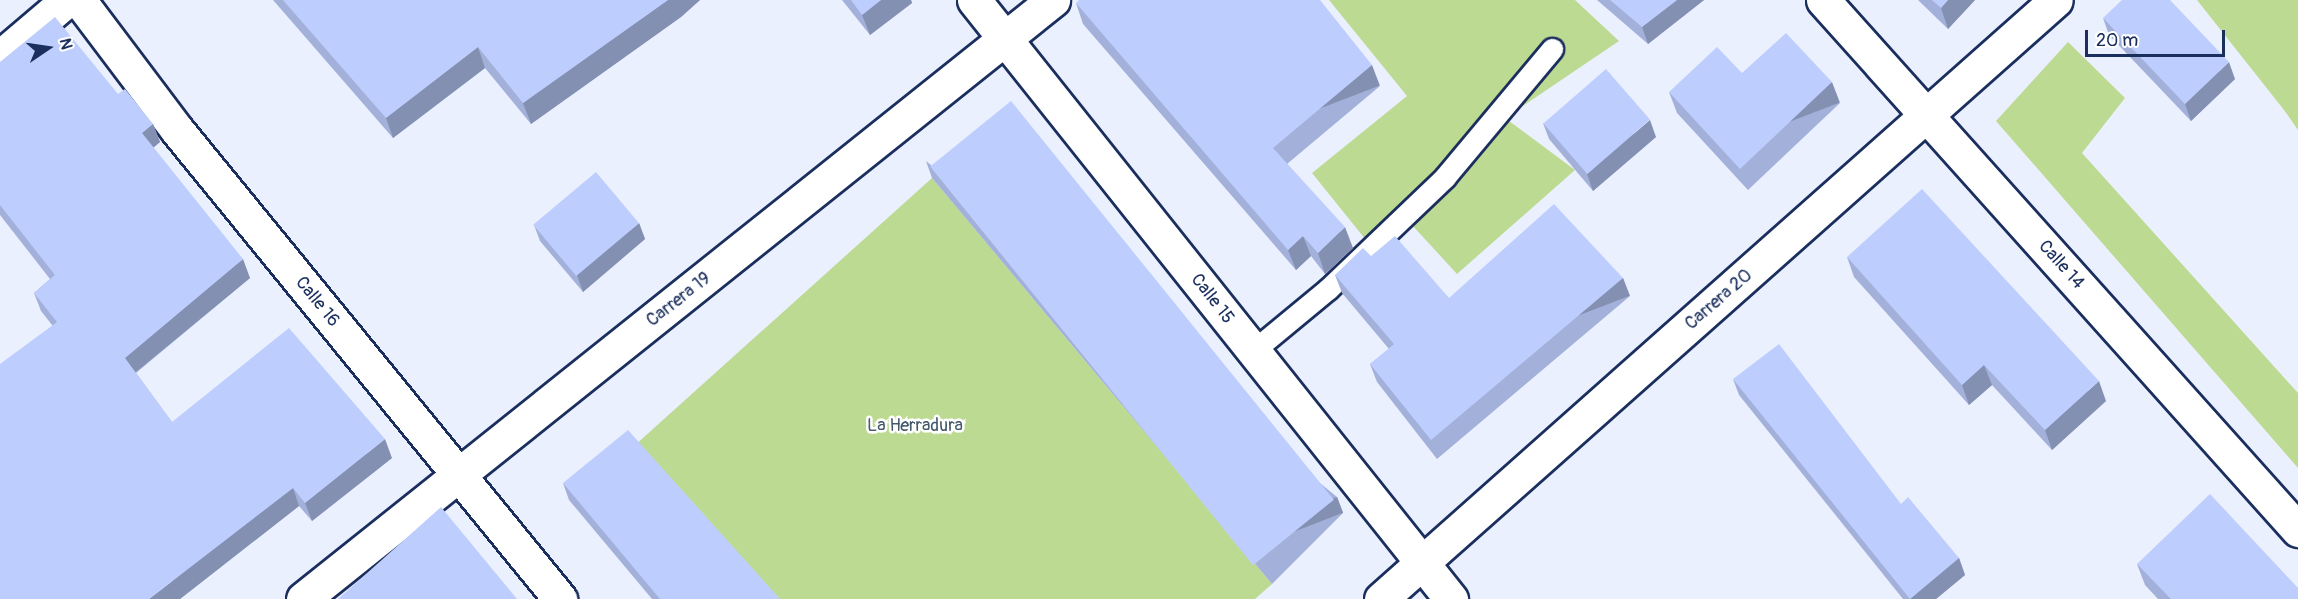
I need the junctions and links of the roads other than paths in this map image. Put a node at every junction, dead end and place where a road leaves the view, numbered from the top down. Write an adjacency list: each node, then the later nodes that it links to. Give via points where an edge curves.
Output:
1 (67, 0): 9 (street)
2 (79, 0): 12 (street, Calle 16)
3 (974, 0): 7 (street, Calle 15)
4 (1053, 0): 7 (street, Carrera 19)
5 (1823, 0): 10 (street, Calle 14)
6 (2056, 0): 10 (street, Carrera 20)
7 (1008, 41): 11 (street, Calle 15); 12 (street, Carrera 19)
8 (1552, 49): 11 (lane, via 1445,177 1328,289)
9 (0, 57)
10 (1927, 117): 13 (street, Calle 14); 14 (street, Carrera 20)
11 (1253, 351): 14 (street, Calle 15)
12 (457, 475): 15 (street, Carrera 19); 16 (street, Calle 16)
13 (2298, 530)
14 (1422, 563): 17 (street, Carrera 20); 18 (street, Calle 15)
15 (303, 599)
16 (560, 599)
17 (1381, 599)
18 (1451, 599)

